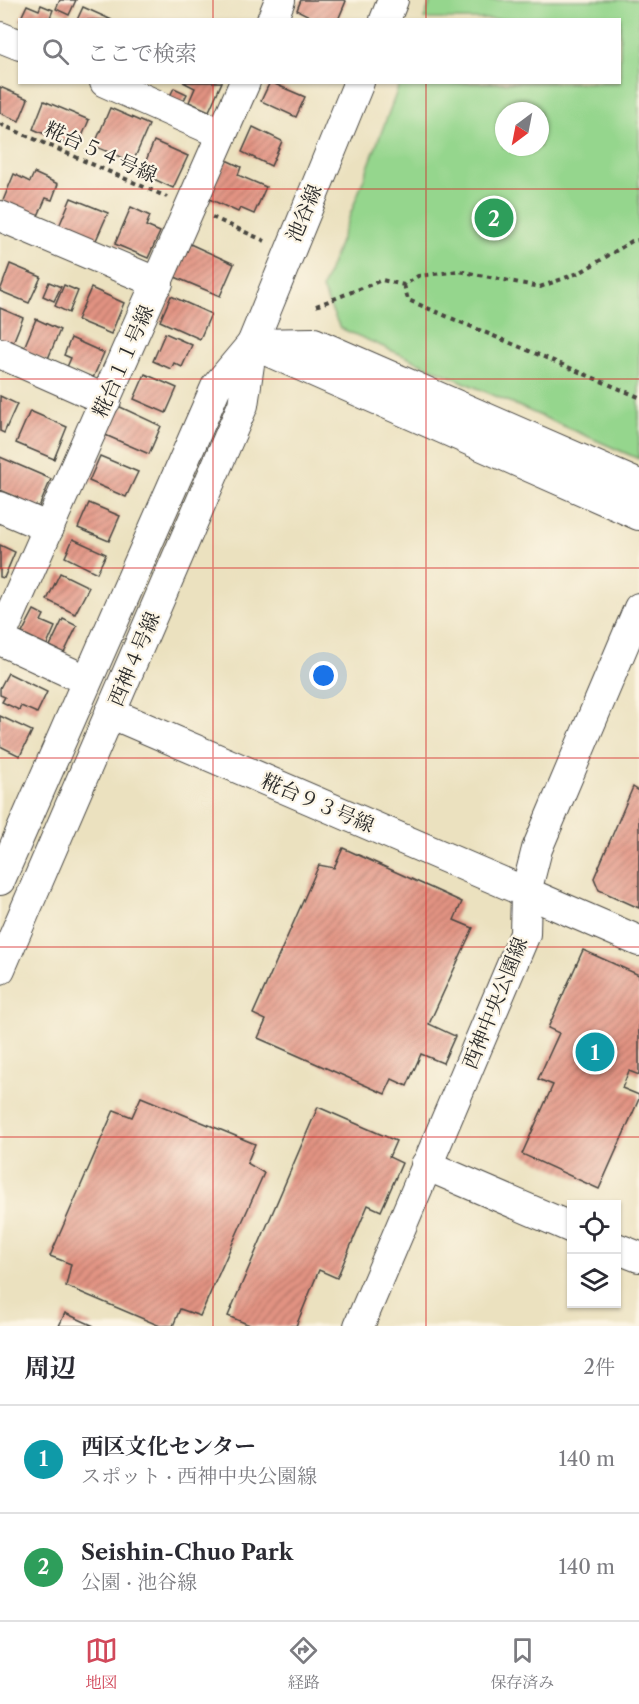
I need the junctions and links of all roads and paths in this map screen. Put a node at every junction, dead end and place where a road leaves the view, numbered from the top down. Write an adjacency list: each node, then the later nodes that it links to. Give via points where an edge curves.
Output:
1 (280, 0): 3 (street)
2 (393, 0): 4 (street)
3 (273, 18)
4 (386, 18)
5 (0, 37): 6 (street)
6 (18, 44)
7 (110, 84): 11 (street)
8 (244, 84): 11 (street, 糀台１１号線)
9 (358, 84): 15 (street, 池谷線)
10 (0, 124): 12 (path, 糀台５４号線)
11 (222, 134): 12 (street, 糀台１１号線)
12 (191, 207): 15 (path, 糀台５４号線); 16 (street, 糀台１１号線)
13 (0, 216): 16 (street)
14 (639, 240): 17 (path, via 581,272 540,287 459,272 418,276)
15 (288, 252): 19 (street, 池谷線)
16 (158, 283): 22 (street, 糀台１１号線)
17 (404, 285): 18 (path, via 382,280); 21 (path, via 408,300)
18 (316, 306)
19 (252, 344): 23 (street, via 314,343); 25 (street); 29 (street, 西神４号線, via 216,387); 30 (street, 西神４号線, via 243,405)
20 (0, 353): 22 (street)
21 (639, 397)
22 (106, 400): 26 (street, 糀台１１号線)
23 (639, 485)
24 (0, 507): 26 (street)
25 (639, 515)
26 (49, 528): 28 (street, 糀台１１号線)
27 (639, 608): 32 (street, 西神中央公園線, via 537,849)
28 (0, 639): 29 (street)
29 (86, 680): 31 (street, 西神４号線)
30 (110, 713): 32 (street, 糀台９３号線); 34 (street, 西神４号線)
31 (0, 880)
32 (526, 892): 33 (street, 糀台９３号線); 35 (street, 西神中央公園線, via 525,934)
33 (639, 941)
34 (0, 969)
35 (426, 1165): 36 (street); 39 (street, 西神中央公園線)
36 (567, 1226)
37 (621, 1250): 38 (street)
38 (639, 1257)
39 (359, 1326)

